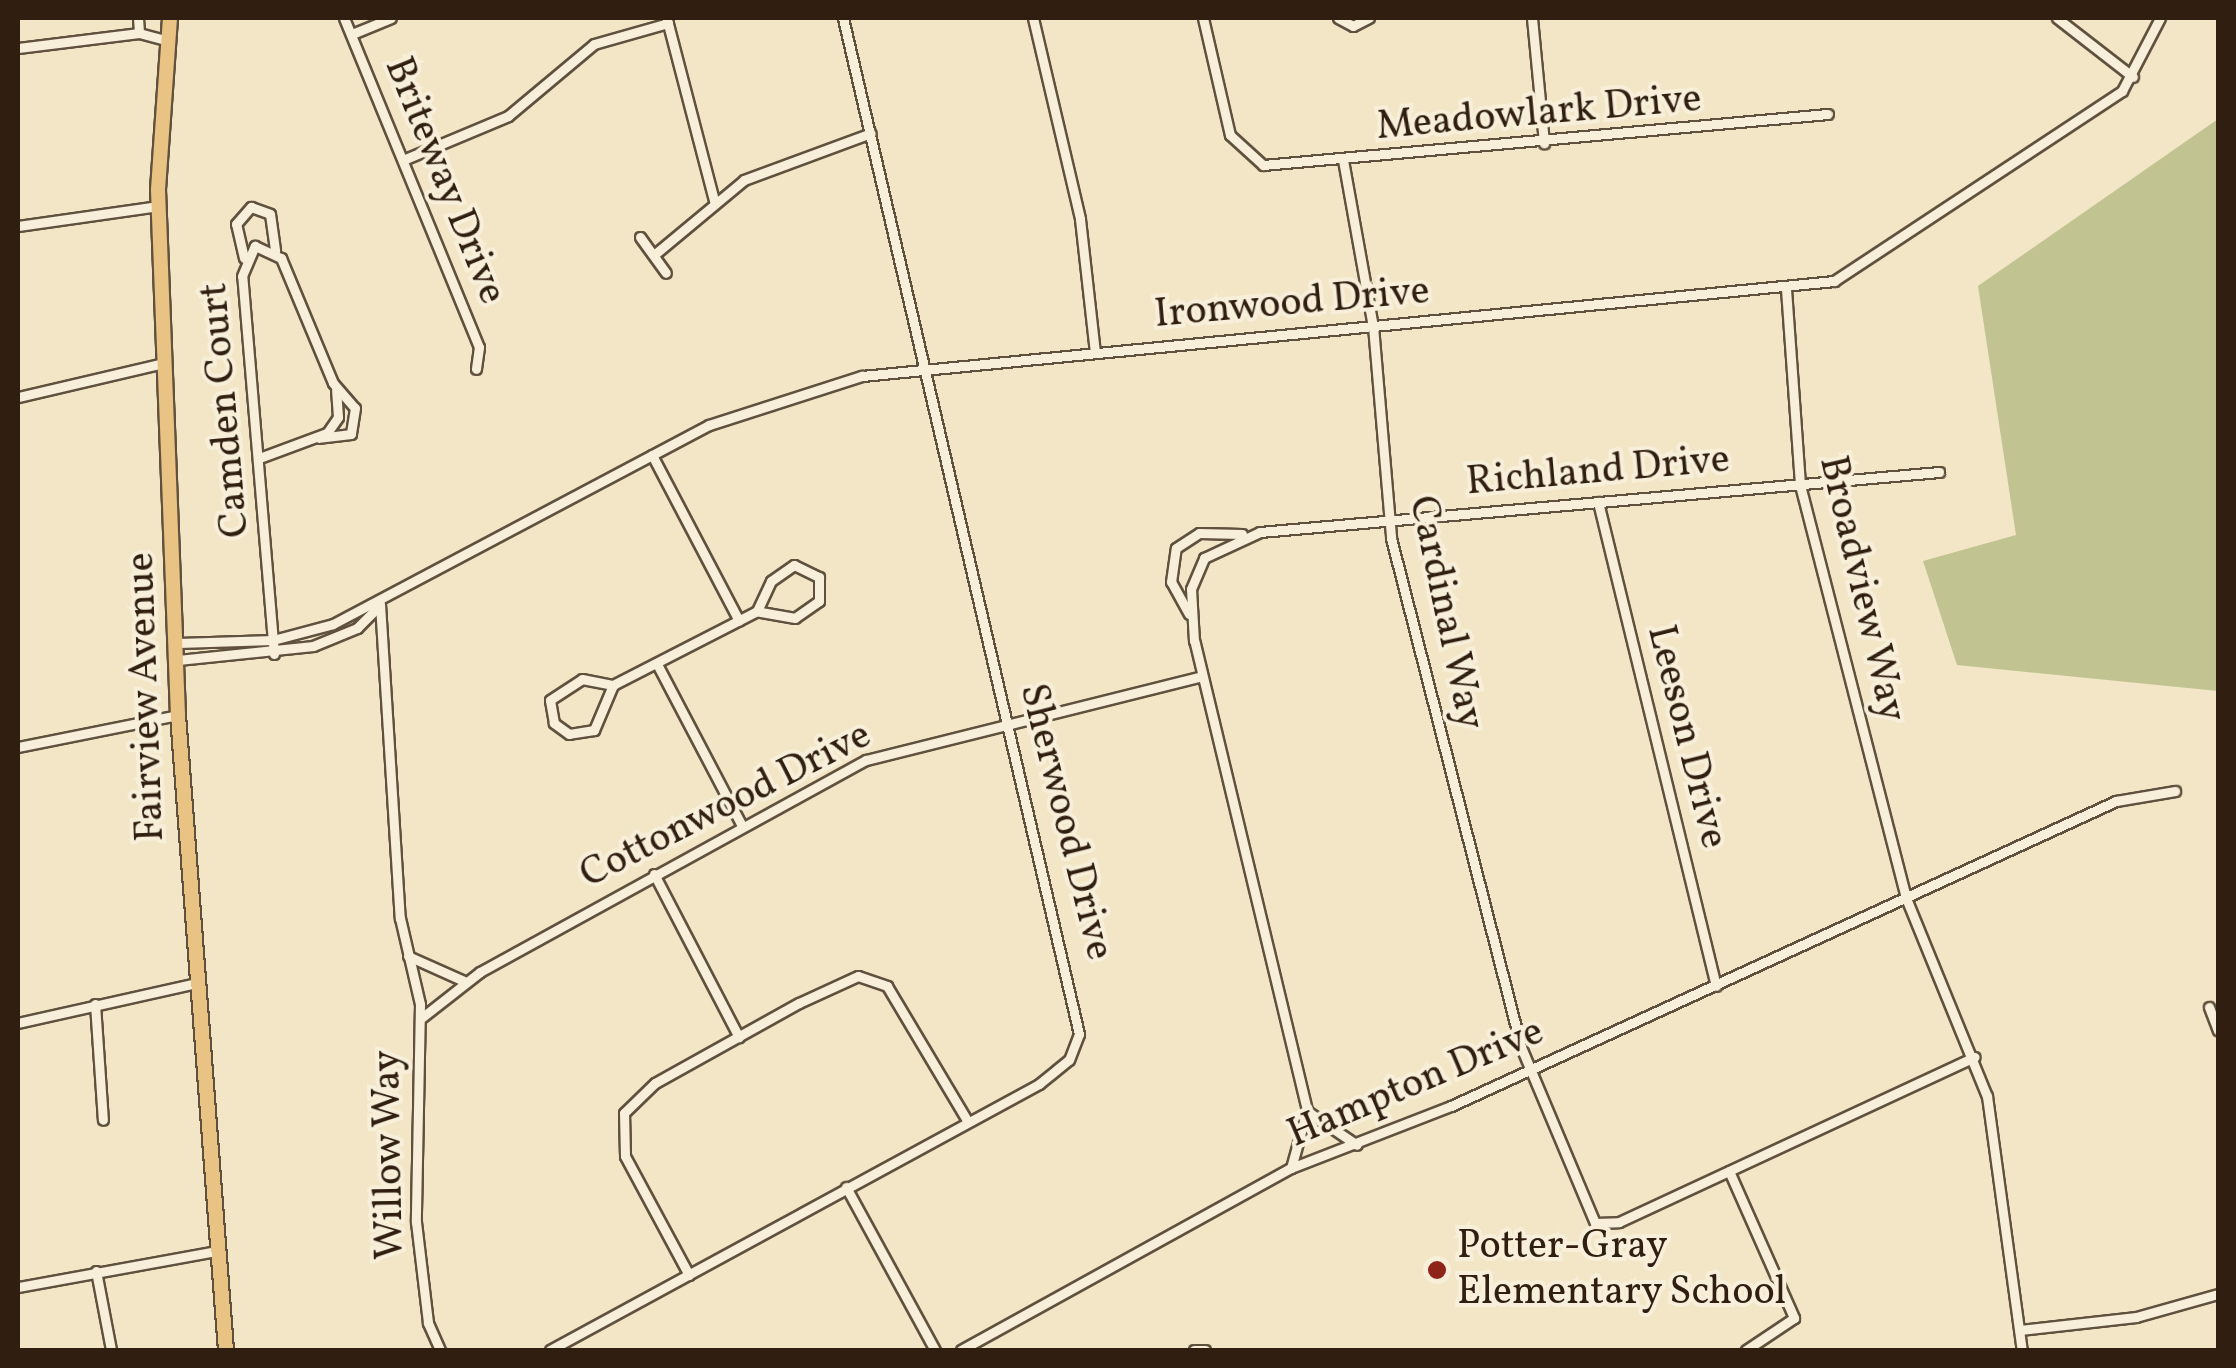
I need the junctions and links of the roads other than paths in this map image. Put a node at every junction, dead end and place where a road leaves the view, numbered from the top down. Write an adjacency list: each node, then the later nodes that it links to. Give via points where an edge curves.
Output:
1 (138, 18): 14 (street)
2 (170, 18): 16 (main road, Fairview Avenue)
3 (344, 18): 15 (street, Briteway Drive)
4 (391, 18): 15 (street)
5 (842, 18): 20 (street, Sherwood Drive)
6 (1033, 18): 34 (street, via 1080,219)
7 (1202, 18): 23 (street, Meadowlark Drive, via 1230,135 1254,162)
8 (1338, 18): 9 (street, via 1353,26)
9 (1369, 18)
10 (1532, 18): 21 (street)
11 (2058, 18): 18 (street)
12 (2160, 18): 18 (street)
13 (667, 20): 22 (street, via 594,44 508,116); 24 (street)
14 (139, 33): 16 (street); 17 (street)
15 (352, 34): 22 (street, Briteway Drive)
16 (168, 41): 25 (main road, Fairview Avenue)
17 (18, 48)
18 (2133, 78): 32 (street, Ironwood Drive, via 1851,273)
19 (1828, 114): 21 (street, Meadowlark Drive)
20 (871, 134): 24 (street, via 775,165); 36 (street, Sherwood Drive)
21 (1544, 144): 23 (street, Meadowlark Drive)
22 (403, 160): 37 (street, Briteway Drive, via 479,348)
23 (1343, 160): 33 (street, Cardinal Way)
24 (714, 202): 29 (street)
25 (159, 206): 26 (street); 35 (main road, Fairview Avenue)
26 (18, 226)
27 (640, 237): 29 (street)
28 (275, 251): 30 (street, Camden Court, via 258,245); 30 (street, via 270,214 251,207 236,224); 38 (street, Camden Court)
29 (655, 254): 31 (street)
30 (244, 258): 42 (street, Camden Court)
31 (666, 273)
32 (1786, 289): 33 (street, Ironwood Drive); 44 (street, Broadview Way)
33 (1373, 326): 34 (street, Ironwood Drive); 46 (street, Cardinal Way)
34 (1095, 352): 36 (street, Ironwood Drive)
35 (164, 363): 39 (street); 53 (main road, Fairview Avenue)
36 (928, 366): 41 (street, Ironwood Drive, via 727,416); 60 (street, Sherwood Drive)
37 (476, 369)
38 (333, 383): 40 (street, via 338,417); 40 (street, Camden Court, via 357,422 345,437)
39 (18, 397)
40 (319, 438): 42 (street)
41 (652, 455): 48 (street, Ironwood Drive); 51 (street)
42 (262, 457): 52 (street, Camden Court)
43 (1940, 472): 44 (street, Richland Drive)
44 (1800, 485): 45 (street, Richland Drive); 65 (street, Broadview Way)
45 (1598, 502): 46 (street, Richland Drive); 69 (street, Leeson Drive)
46 (1388, 521): 47 (street, Richland Drive); 77 (street, Cardinal Way)
47 (1246, 535): 50 (street, Richland Drive, via 1208,554 1194,578); 50 (street, via 1199,533 1176,548 1171,582)
48 (380, 604): 52 (street, Ironwood Drive); 54 (street, Ironwood Drive, via 334,640); 66 (street, Willow Way)
49 (756, 610): 49 (street, via 805,614 822,595 819,576 802,565 782,569); 51 (street)
50 (1191, 616): 57 (street)
51 (739, 621): 56 (street)
52 (273, 640): 53 (street, Ironwood Drive); 54 (street, Camden Court)
53 (178, 644): 55 (main road, Fairview Avenue)
54 (274, 654): 55 (street, Ironwood Drive)
55 (178, 660): 59 (main road, Fairview Avenue)
56 (657, 664): 58 (street); 63 (street)
57 (1202, 676): 60 (street, Cottonwood Drive); 78 (street)
58 (613, 685): 58 (street, via 564,683 550,700 554,723 570,734 594,730)
59 (178, 715): 61 (street); 68 (main road, Fairview Avenue)
60 (1009, 722): 63 (street, Cottonwood Drive, via 884,754); 80 (street, Sherwood Drive, via 1079,1034 1069,1060 1039,1084)
61 (18, 747)
62 (2175, 791): 65 (street, Hampton Drive, via 2128,796)
63 (742, 826): 64 (street, Cottonwood Drive)
64 (654, 874): 67 (street, Cottonwood Drive); 75 (street)
65 (1906, 898): 69 (street, Hampton Drive); 76 (street, Broadview Way)
66 (408, 956): 67 (street); 72 (street, Willow Way)
67 (464, 982): 72 (street, Cottonwood Drive)
68 (193, 984): 70 (street); 85 (main road, Fairview Avenue)
69 (1716, 986): 77 (street, Hampton Drive)
70 (94, 1004): 73 (street); 79 (street)
71 (2209, 1007): 74 (street)
72 (420, 1019): 93 (street, Willow Way, via 416,1222 425,1309)
73 (18, 1022)
74 (2218, 1030)
75 (739, 1036): 80 (street, via 848,979 876,980 900,1000); 87 (street, via 636,1096 621,1122 625,1156)
76 (1975, 1058): 83 (street); 90 (street, Broadview Way)
77 (1529, 1070): 81 (street, Hampton Drive); 83 (street, Cardinal Way, via 1599,1227)
78 (1307, 1110): 81 (street); 82 (street)
79 (104, 1120)
80 (968, 1122): 84 (street, Sherwood Drive)
81 (1357, 1145): 82 (street, Hampton Drive)
82 (1291, 1168): 96 (street, Hampton Drive)
83 (1728, 1170): 97 (street, via 1794,1318)
84 (846, 1187): 87 (street, Sherwood Drive); 95 (street)
85 (217, 1251): 86 (street); 92 (main road, Fairview Avenue)
86 (96, 1271): 88 (street); 91 (street)
87 (689, 1275): 94 (street, Sherwood Drive)
88 (18, 1288)
89 (2218, 1294): 90 (street, via 2149,1315)
90 (2020, 1330): 98 (street, Broadview Way)
91 (110, 1350)
92 (226, 1350)
93 (440, 1350)
94 (550, 1350)
95 (935, 1350)
96 (962, 1350)
97 (1746, 1350)
98 (2022, 1350)

